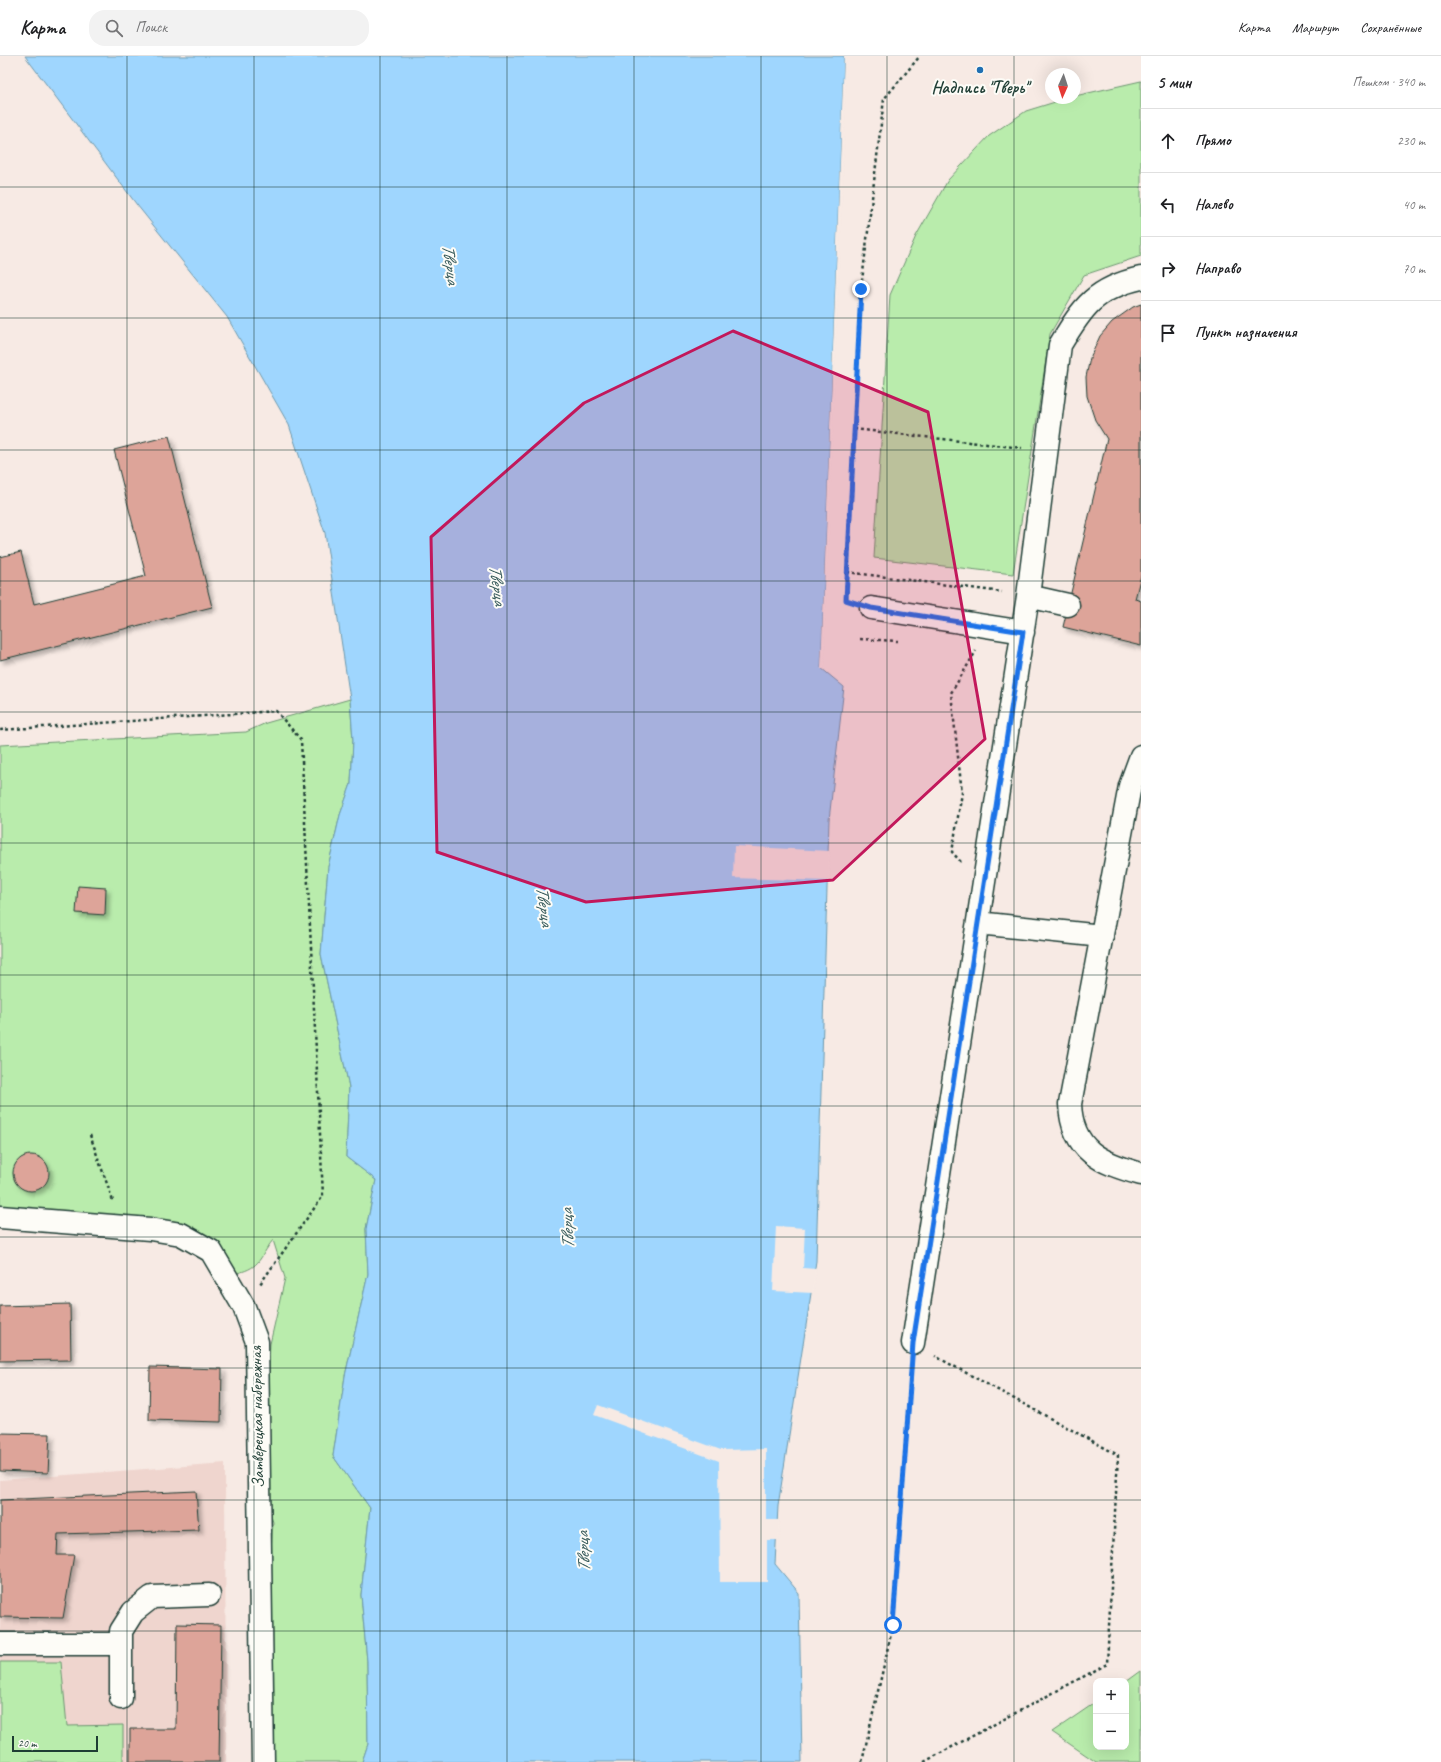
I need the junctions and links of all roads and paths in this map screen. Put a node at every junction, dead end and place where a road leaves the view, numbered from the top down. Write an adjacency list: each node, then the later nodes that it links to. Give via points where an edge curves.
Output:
1 (920, 56): 3 (path, via 884,99 861,289)
2 (1141, 278): 4 (street, via 1122,282 1093,298 1075,320 1060,345)
3 (854, 429): 4 (path); 5 (path)
4 (1046, 451): 6 (street)
5 (847, 572): 6 (path); 8 (path, via 846,600)
6 (1028, 596): 7 (street); 9 (street)
7 (1068, 605)
8 (871, 608): 9 (street)
9 (1023, 632): 13 (street)
10 (976, 649): 13 (path, via 951,693 962,793 952,852)
11 (0, 730): 20 (path, via 276,711 301,740 323,1196)
12 (1141, 756): 15 (street, via 1130,786)
13 (983, 886): 14 (street)
14 (978, 923): 15 (street); 21 (street)
15 (1102, 936): 17 (street, via 1071,1096 1072,1121 1078,1137 1088,1150 1109,1164)
16 (90, 1135): 19 (path)
17 (1141, 1174)
18 (0, 1217): 19 (street, Затверецкая набережная)
19 (122, 1226): 20 (street, Затверецкая набережная, via 181,1234 211,1251)
20 (244, 1307): 26 (street, Затверецкая набережная, via 257,1342)
21 (913, 1343): 27 (path, via 893,1625); 28 (path, via 1118,1455 1107,1664)
22 (209, 1595): 24 (street, via 152,1597 133,1612 121,1631)
23 (0, 1644): 24 (street)
24 (121, 1644): 25 (street)
25 (121, 1698)
26 (263, 1762)
27 (862, 1762)
28 (924, 1762)

